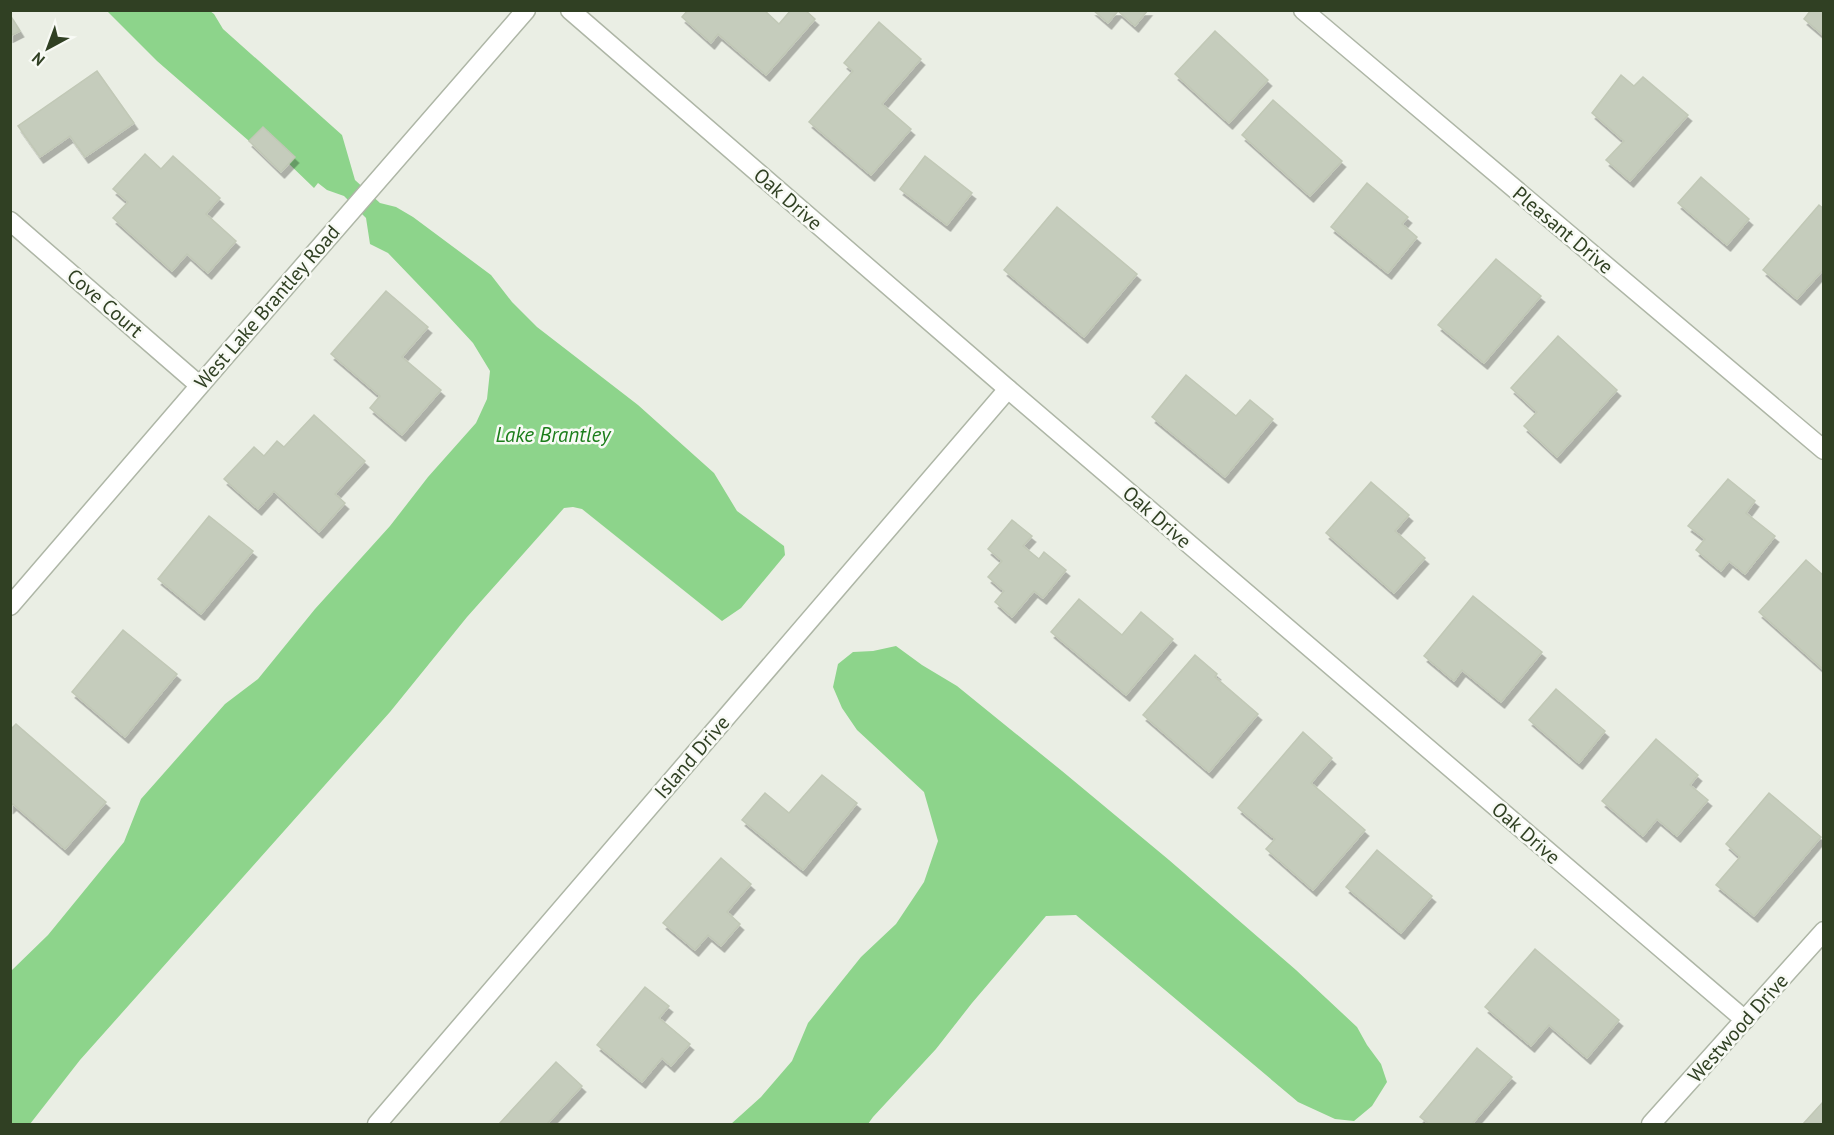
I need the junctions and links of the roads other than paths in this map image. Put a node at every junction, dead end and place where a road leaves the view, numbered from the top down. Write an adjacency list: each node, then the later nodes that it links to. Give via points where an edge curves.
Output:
1 (526, 10): 5 (street, West Lake Brantley Road)
2 (570, 10): 6 (street, Oak Drive)
3 (1303, 10): 7 (street, Pleasant Drive)
4 (10, 220): 5 (street, Cove Court)
5 (198, 385): 8 (street, West Lake Brantley Road)
6 (1008, 389): 10 (street, Oak Drive); 11 (street, Island Drive)
7 (1824, 450)
8 (10, 606)
9 (1824, 932): 10 (street, Westwood Drive)
10 (1745, 1020): 12 (street, Westwood Drive)
11 (377, 1125)
12 (1651, 1125)

